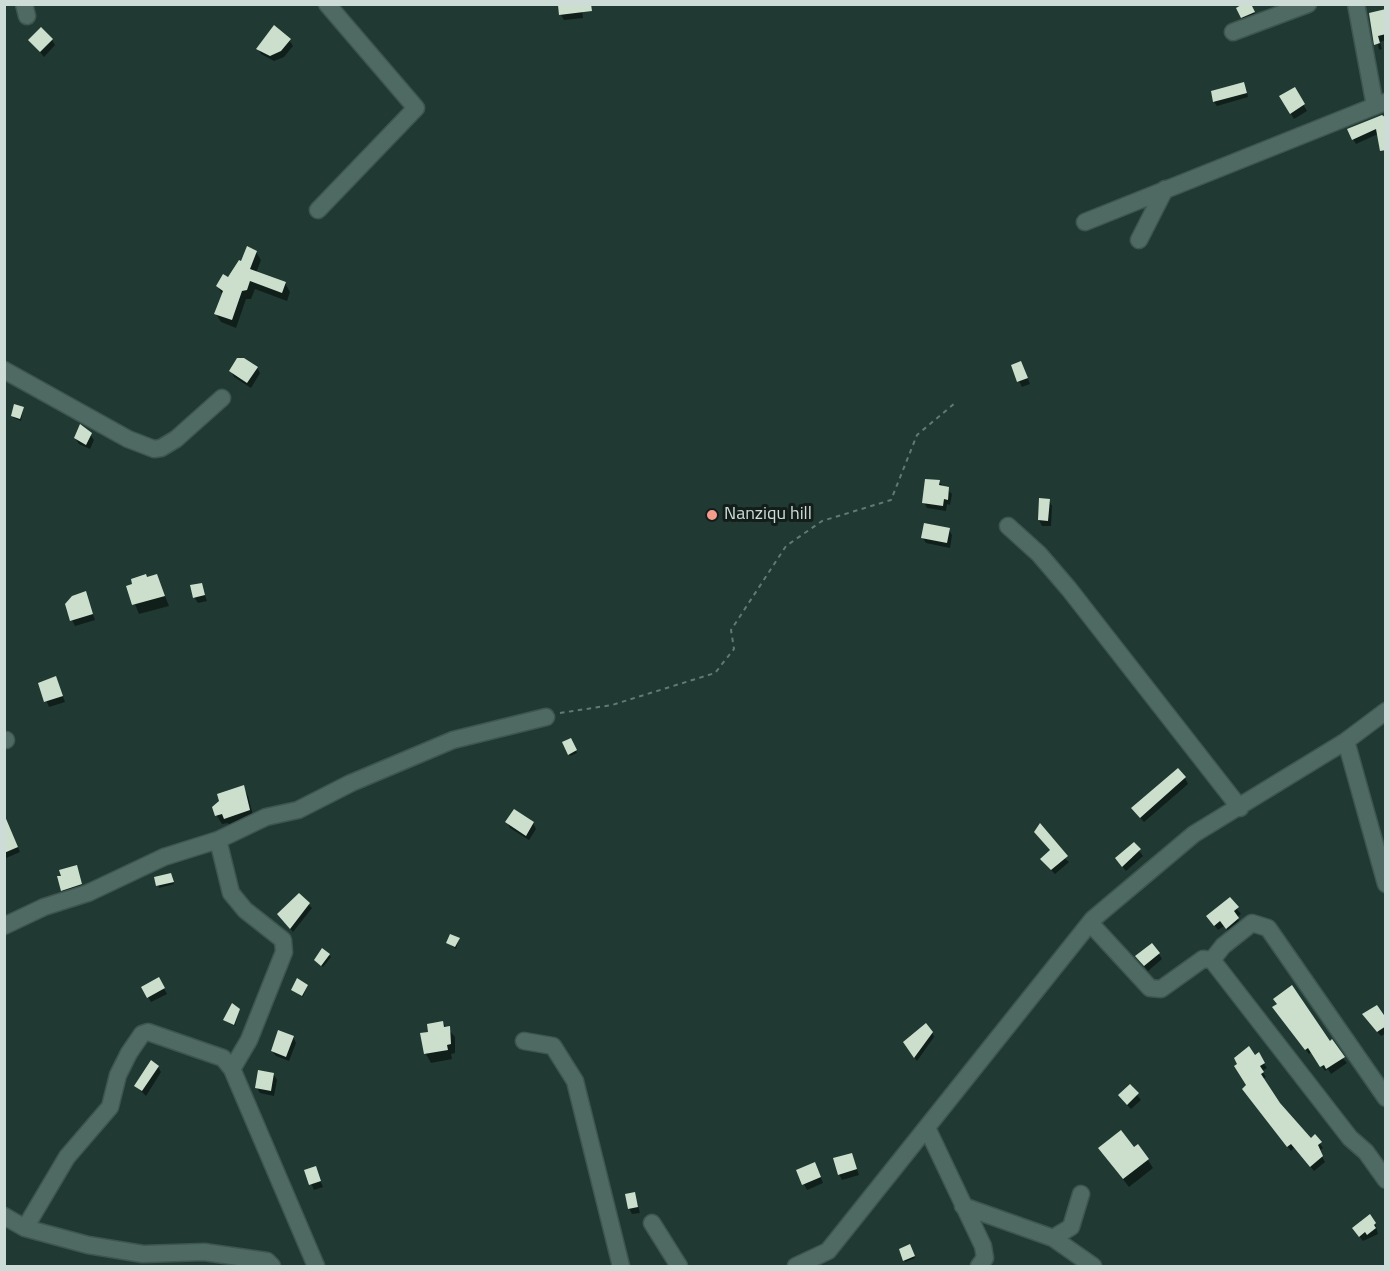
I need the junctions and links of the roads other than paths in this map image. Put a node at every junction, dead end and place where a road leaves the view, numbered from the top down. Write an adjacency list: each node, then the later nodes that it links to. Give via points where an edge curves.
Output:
1 (327, 4): 7 (street, via 416,108)
2 (1308, 4): 4 (street)
3 (1356, 4): 5 (street)
4 (1233, 32)
5 (1380, 104): 6 (street)
6 (1165, 189): 8 (street); 9 (street)
7 (318, 210)
8 (1085, 222)
9 (1139, 240)
10 (4, 370): 11 (street, via 128,439 154,448 176,438)
11 (222, 398)
12 (1008, 526): 16 (street, via 1069,589)
13 (1386, 711): 15 (street)
14 (546, 717): 17 (street, via 453,740 298,810 266,817)
15 (1346, 741): 16 (street); 18 (street)
16 (1240, 808): 19 (street, via 1194,834)
17 (218, 840): 20 (street, via 164,857); 23 (street, via 231,893 245,910 283,940 284,952 249,1040)
18 (1386, 884)
19 (1090, 923): 21 (street, via 1150,988 1161,989 1203,959); 25 (street)
20 (4, 926)
21 (1212, 960): 24 (street, via 1252,923 1268,928); 26 (street)
22 (524, 1041): 35 (street, via 553,1046 575,1081)
23 (232, 1069): 31 (street, via 223,1058 148,1032 142,1034 118,1075 110,1107 67,1157); 34 (street)
24 (1386, 1098)
25 (927, 1128): 28 (street); 37 (street, via 828,1251)
26 (1386, 1180)
27 (1081, 1194): 32 (street, via 1071,1227)
28 (963, 1206): 32 (street); 38 (street, via 983,1246 985,1258)
29 (4, 1216): 31 (street)
30 (652, 1223): 36 (street)
31 (25, 1228): 33 (street, via 132,1252 204,1252 267,1261)
32 (1053, 1238): 39 (street)
33 (272, 1266)
34 (316, 1266)
35 (621, 1266)
36 (679, 1266)
37 (796, 1266)
38 (979, 1266)
39 (1093, 1266)

